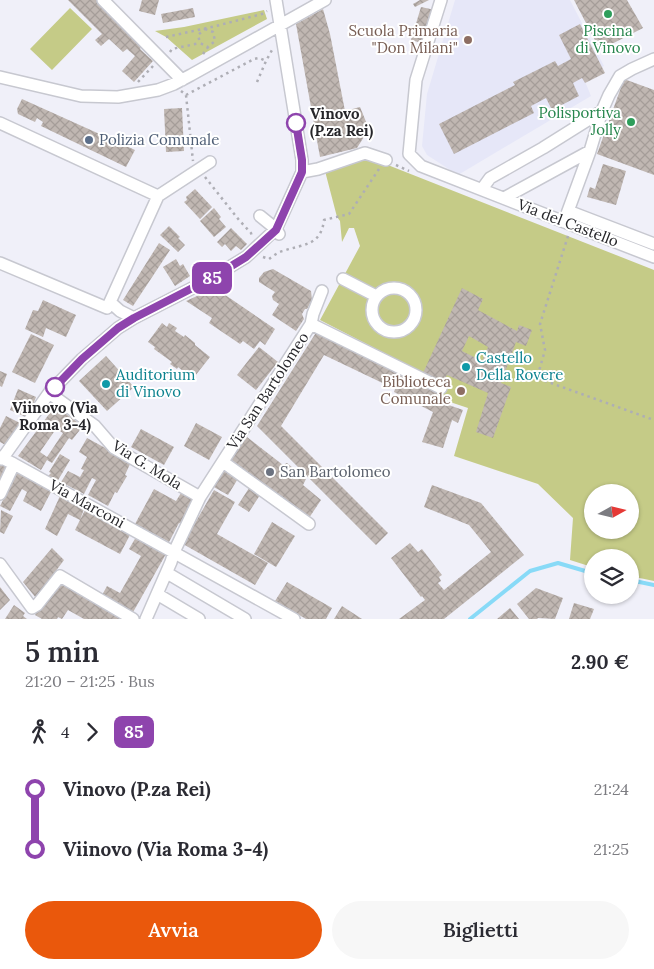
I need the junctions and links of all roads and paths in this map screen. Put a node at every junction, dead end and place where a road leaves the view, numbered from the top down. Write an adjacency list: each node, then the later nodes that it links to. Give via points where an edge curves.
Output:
1 (103, 0): 12 (street)
2 (325, 0): 5 (street)
3 (441, 0): 26 (street, Via del Castello, via 416,80 409,154 421,166)
4 (276, 3): 5 (street); 6 (path, via 262,14)
5 (280, 25): 15 (street); 24 (street)
6 (205, 29): 7 (path); 8 (path, via 198,35); 9 (path, via 214,32 215,41)
7 (166, 37)
8 (200, 44): 9 (path); 12 (path, via 172,50)
9 (208, 47): 10 (path)
10 (203, 54)
11 (654, 59): 18 (street, via 620,76)
12 (163, 60): 15 (street); 16 (path, via 156,69 152,66)
13 (266, 61): 17 (path, via 254,59)
14 (0, 77): 15 (street, via 81,96 118,97 158,90)
15 (178, 82): 17 (path)
16 (135, 86)
17 (186, 95): 23 (path, via 194,164)
18 (602, 111): 20 (street); 26 (street, via 490,178)
19 (0, 123): 27 (street)
20 (590, 151): 28 (street); 30 (street)
21 (386, 160): 24 (street, via 365,153 318,170); 25 (path); 34 (path, via 349,214 324,220 323,228 310,244 282,251 269,259 261,256)
22 (210, 162): 23 (street)
23 (199, 170): 27 (street); 34 (path, via 251,232)
24 (302, 172): 31 (street)
25 (410, 172)
26 (482, 189): 28 (street, Via del Castello)
27 (158, 196): 40 (street)
28 (504, 198): 30 (street, Via del Castello)
29 (260, 216): 31 (street)
30 (566, 217): 33 (street); 35 (street, Via del Castello)
31 (278, 232): 34 (street)
32 (568, 236): 48 (path, via 540,324 545,350 537,378)
33 (654, 244)
34 (256, 248): 41 (street, via 210,279)
35 (654, 257)
36 (0, 263): 40 (street)
37 (343, 279): 39 (street)
38 (322, 291): 42 (street, Via San Bartolomeo)
39 (376, 296)
40 (108, 305): 41 (street); 43 (street)
41 (134, 318): 43 (street)
42 (311, 324): 45 (street); 50 (street, Via San Bartolomeo)
43 (118, 328): 44 (street)
44 (65, 378): 46 (street); 47 (street)
45 (442, 388)
46 (49, 393): 47 (street, Via G. Mola); 49 (street)
47 (65, 404): 53 (street, Via G. Mola, via 94,426 114,448)
48 (654, 420)
49 (1, 458): 51 (street, Via Marconi)
50 (223, 462): 53 (street, Via San Bartolomeo); 54 (street, Via San Bartolomeo)
51 (14, 464): 52 (street); 55 (street, Via Marconi)
52 (0, 494)
53 (200, 497): 55 (street, Via San Bartolomeo)
54 (309, 524)
55 (174, 552): 57 (street); 59 (street, Via Marconi)
56 (0, 564): 61 (street, via 32,608 38,605 60,576)
57 (167, 573): 58 (street); 64 (street)
58 (157, 594): 62 (street); 63 (street)
59 (276, 614): 60 (street, Via Marconi)
60 (291, 618)
61 (134, 619)
62 (146, 619)
63 (199, 619)
64 (245, 619)

